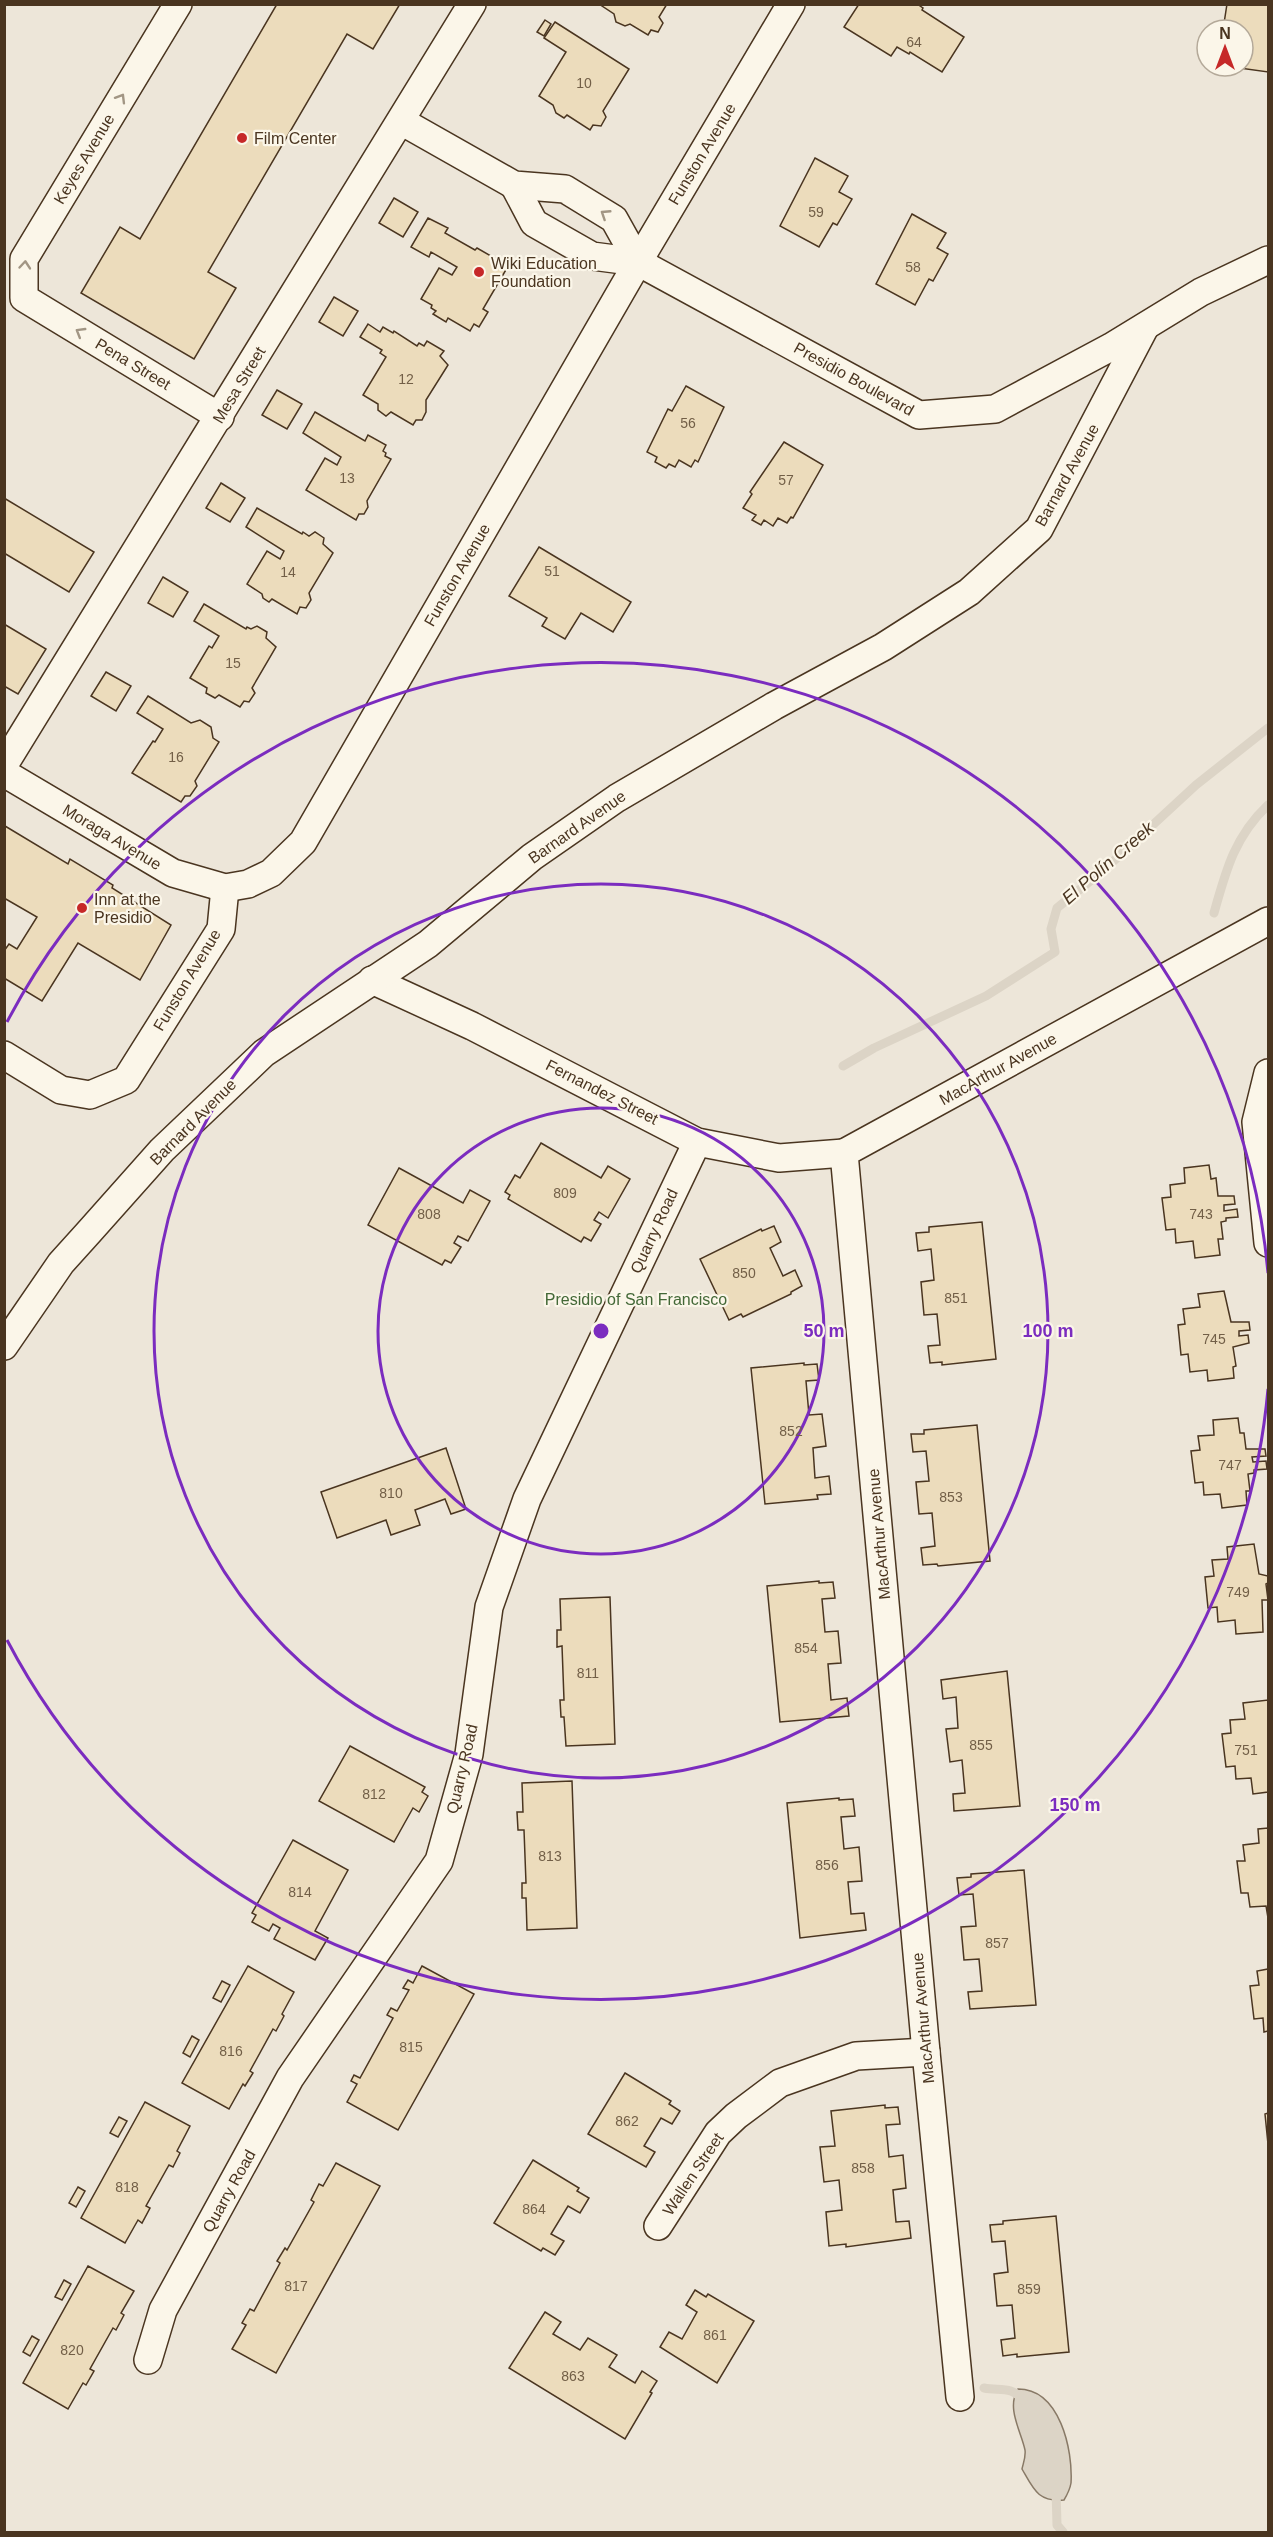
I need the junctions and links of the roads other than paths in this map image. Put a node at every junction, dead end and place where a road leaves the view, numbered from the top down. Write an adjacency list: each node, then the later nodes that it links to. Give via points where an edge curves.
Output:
1 (178, 4): 8 (street, Keyes Avenue, one-way to 1, via 24,298 24,259)
2 (472, 4): 4 (street, Mesa Street)
3 (791, 4): 7 (street, Funston Avenue)
4 (401, 121): 5 (street); 10 (street, Mesa Street)
5 (514, 185): 7 (street, Presidio Boulevard, via 534,223 591,256); 7 (street, one-way to 5, via 614,219 565,189)
6 (1269, 260): 9 (street, Presidio Boulevard, via 1201,292)
7 (638, 262): 9 (street, Presidio Boulevard, via 919,415 995,409); 13 (street, Funston Avenue, via 303,842 271,873 248,884)
8 (46, 311): 10 (street, Pena Street, one-way to 8)
9 (1145, 327): 15 (street, Barnard Avenue, via 1039,529 969,592 883,647 617,798 532,856 428,944)
10 (220, 417): 11 (street, Mesa Street)
11 (4, 765)
12 (4, 773): 13 (street, Moraga Avenue, via 173,873)
13 (225, 888): 16 (street, Funston Avenue, via 221,929 126,1080 90,1095 61,1090)
14 (1269, 921): 19 (street, MacArthur Avenue)
15 (372, 980): 18 (street, Fernandez Street, via 472,1026); 22 (street, Barnard Avenue, via 264,1053 162,1150 61,1263)
16 (4, 1055)
17 (1269, 1073): 20 (street, via 1256,1122)
18 (697, 1142): 19 (street, Fernandez Street, via 779,1158); 25 (street, Quarry Road, via 527,1499 489,1607 469,1754 439,1861 290,2078 163,2310)
19 (844, 1154): 23 (street, MacArthur Avenue)
20 (1264, 1175): 21 (street)
21 (1269, 1243)
22 (4, 1346)
23 (926, 2052): 24 (street, Wallen Street, via 856,2056 780,2083 718,2133); 26 (street, MacArthur Avenue)
24 (658, 2226)
25 (148, 2360)
26 (960, 2397)

